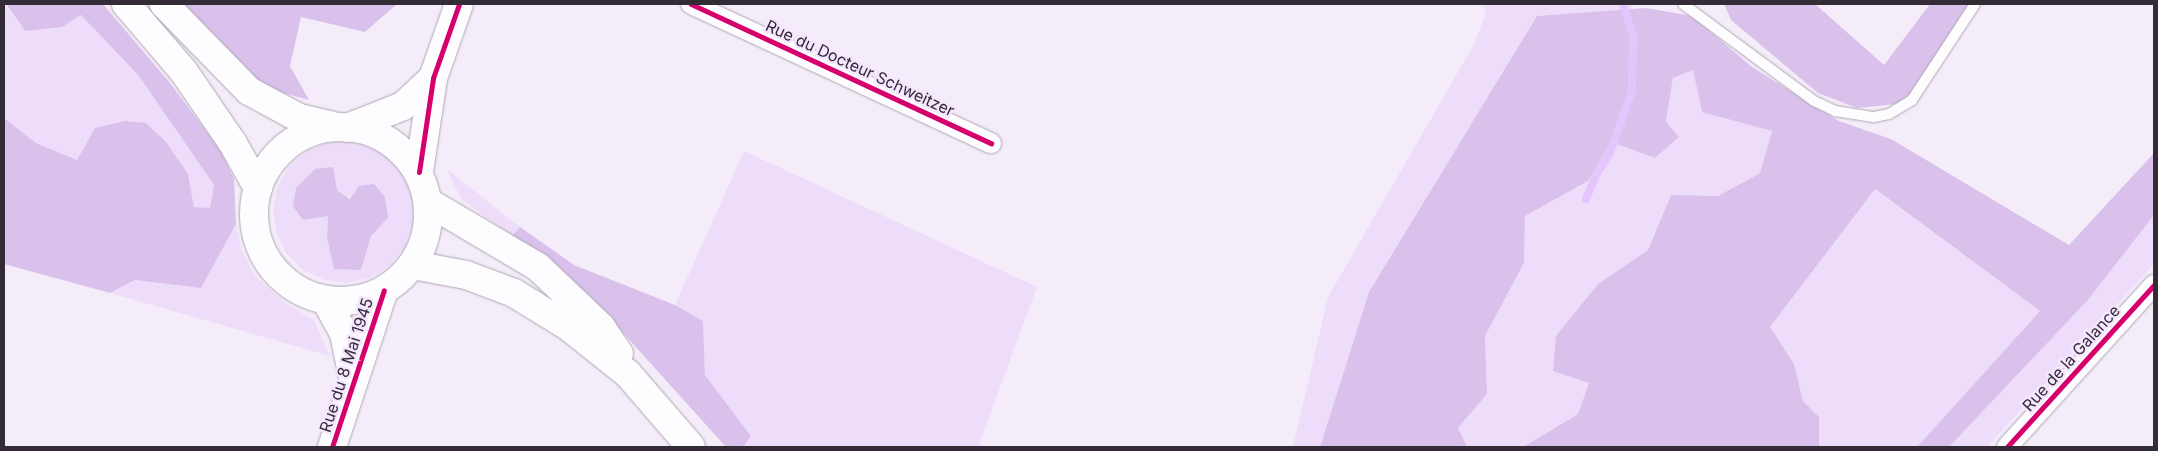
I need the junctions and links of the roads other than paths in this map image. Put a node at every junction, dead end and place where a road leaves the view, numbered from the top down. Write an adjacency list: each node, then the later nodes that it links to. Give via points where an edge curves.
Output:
1 (126, 4): 11 (main road, via 184,72 232,142)
2 (164, 4): 8 (main road, via 250,92 299,118)
3 (459, 4): 7 (main road)
4 (691, 4): 9 (street, Rue du Docteur Schweitzer)
5 (1683, 4): 6 (lane, via 1814,101 1835,111 1874,117 1889,114 1912,100)
6 (1974, 4)
7 (433, 78): 8 (main road, via 403,106); 10 (main road)
8 (341, 127): 10 (main road, via 370,131 389,140 408,154); 11 (main road, via 309,132 275,155)
9 (991, 142)
10 (419, 172): 12 (main road)
11 (258, 188): 16 (main road, via 254,203 254,229 262,254 281,278 302,293)
12 (428, 202): 13 (main road, via 427,234); 17 (main road, via 538,267 612,340)
13 (413, 265): 15 (main road); 17 (main road, via 466,275 514,292 569,327)
14 (2154, 285): 21 (street, Rue de la Galance)
15 (384, 290): 16 (main road, via 352,301); 18 (main road, Rue du 8 Mai 1945)
16 (326, 301): 18 (main road, Rue du 8 Mai 1945, via 344,334)
17 (628, 374): 20 (main road)
18 (353, 377): 19 (main road, Rue du 8 Mai 1945)
19 (332, 447)
20 (691, 447)
21 (2007, 447)

